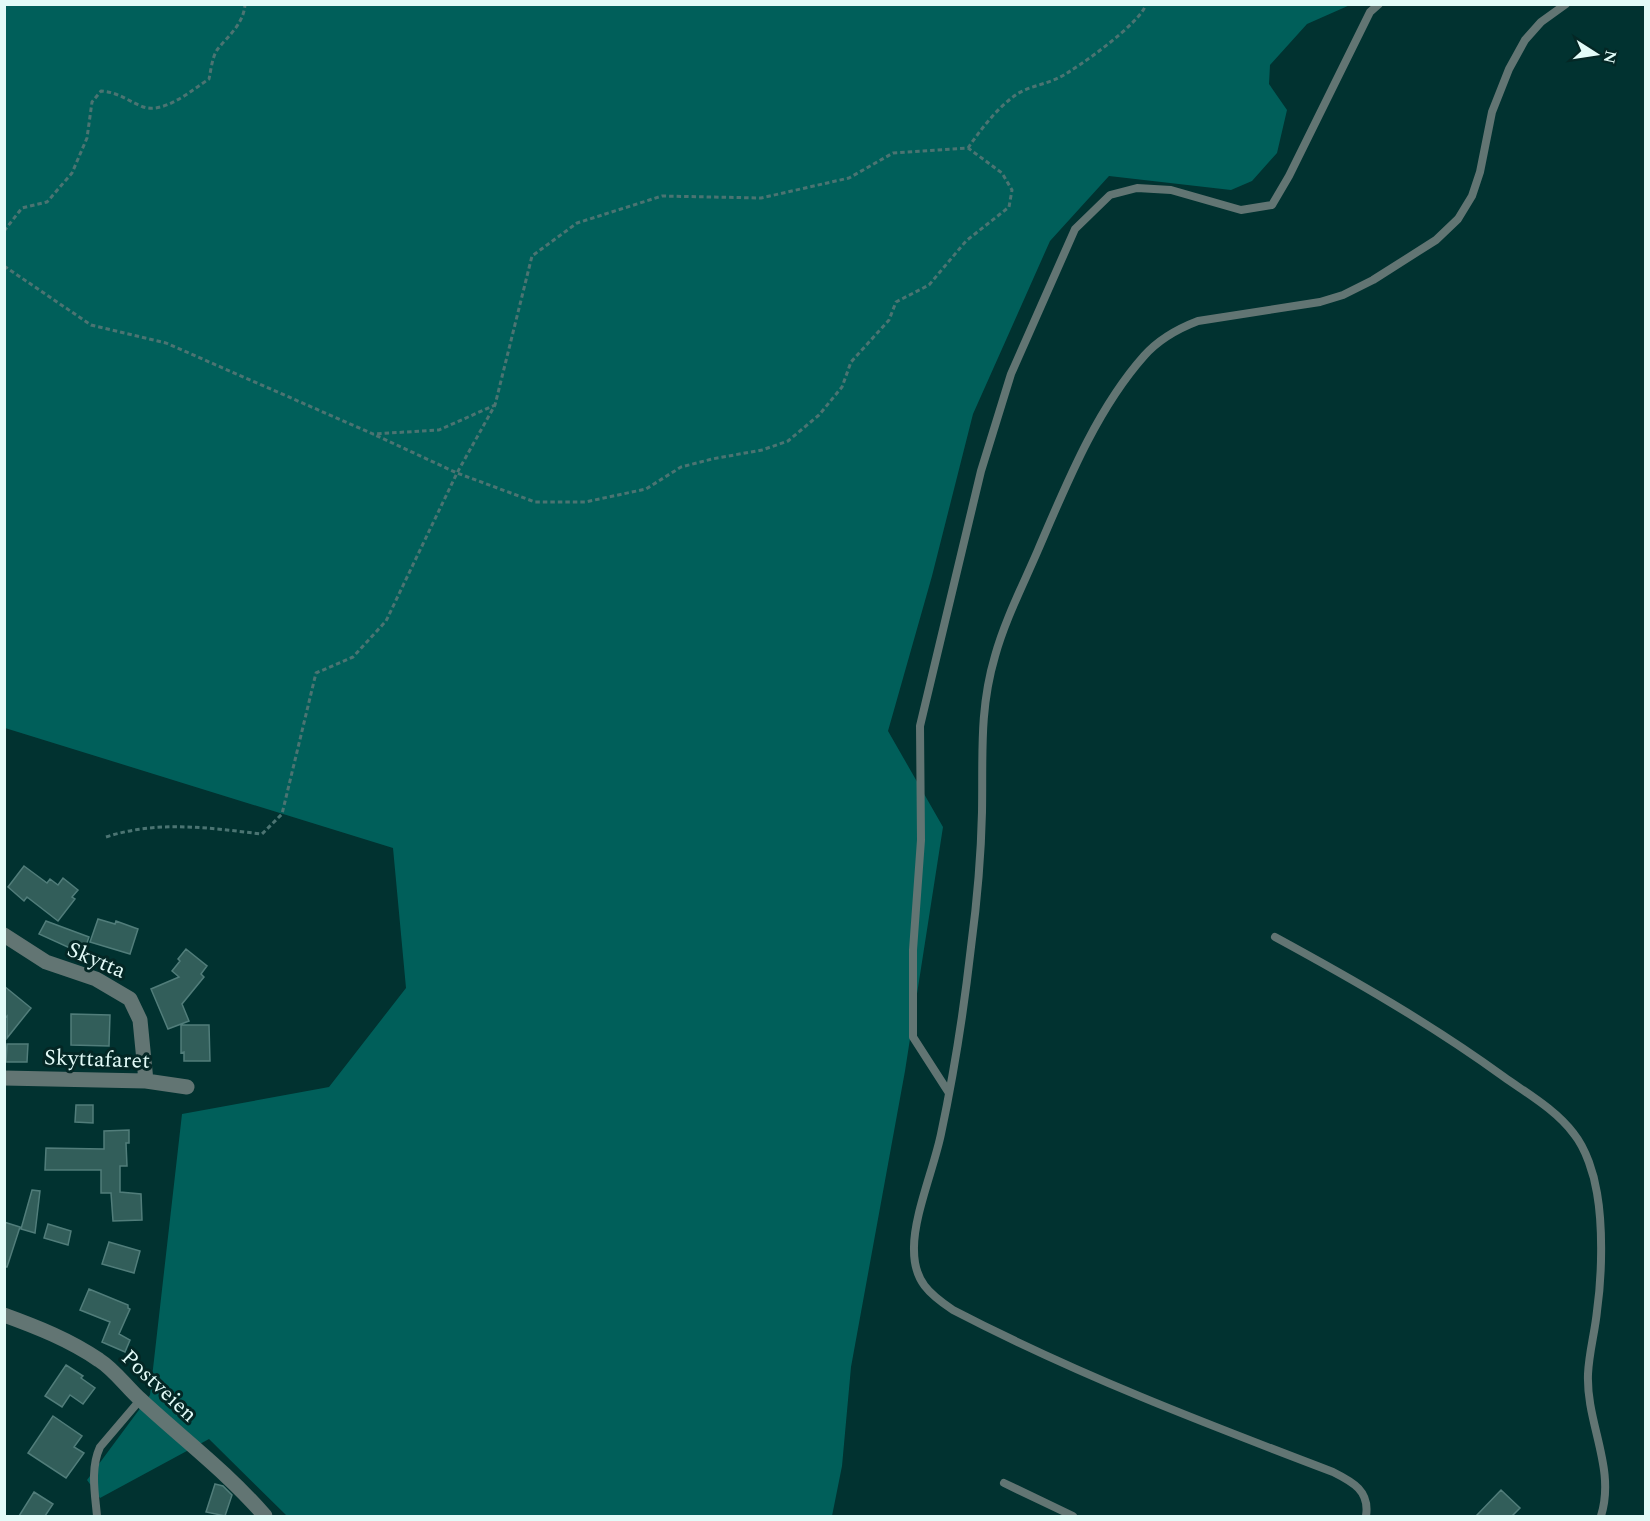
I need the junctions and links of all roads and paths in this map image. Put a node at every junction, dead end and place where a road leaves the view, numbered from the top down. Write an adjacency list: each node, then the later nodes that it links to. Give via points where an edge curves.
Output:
1 (245, 4): 6 (path, via 231,35 215,52 209,79 169,105 144,108 113,92 101,92 92,102 87,138 72,173 47,202 22,208)
2 (1146, 4): 5 (path, via 1122,33 1060,77 1018,94 985,124)
3 (1379, 4): 17 (lane, via 1370,12 1272,205 1241,210 1171,190 1137,188 1110,195 1075,229 1011,374 981,471 920,726 921,840 913,1037)
4 (1566, 4): 17 (lane, via 1525,40 1509,69 1492,112 1472,196 1458,219 1436,240 1343,295 1198,321 1180,328 1145,354 1106,409 1071,474 1019,593 995,654 986,691 981,727 978,884)
5 (968, 148): 8 (path, via 893,153 849,178 761,198 662,196 577,223 532,256); 10 (path, via 1002,173 1011,190 1009,207 966,241 929,285 896,302 889,320 851,362 842,387 819,416 788,441 681,467 646,489 585,502 535,502)
6 (4, 231)
7 (4, 266): 9 (path, via 92,325 166,344)
8 (495, 405): 9 (path, via 439,430); 10 (path)
9 (373, 434): 10 (path)
10 (457, 473): 11 (path, via 386,621 353,657 316,673 282,814 262,834 184,826 129,830)
11 (106, 837)
12 (4, 935): 15 (street, Skytta, via 46,962 96,979 130,999 140,1020)
13 (1275, 937): 25 (lane, via 1455,1042 1555,1113 1575,1135 1597,1192 1600,1227 1598,1310 1587,1394 1605,1464 1606,1492)
14 (4, 1078): 15 (street, Skyttafaret)
15 (146, 1081): 16 (street, Skyttafaret)
16 (187, 1087)
17 (949, 1093): 24 (lane, via 914,1248 915,1267 929,1293 962,1315 1088,1376 1333,1472 1362,1491)
18 (4, 1315): 19 (street, Postveien, via 102,1361)
19 (140, 1400): 21 (lane, via 97,1455); 22 (street, Postveien, via 230,1479)
20 (1004, 1484): 23 (lane)
21 (97, 1516)
22 (265, 1516)
23 (1073, 1516)
24 (1366, 1516)
25 (1601, 1516)

